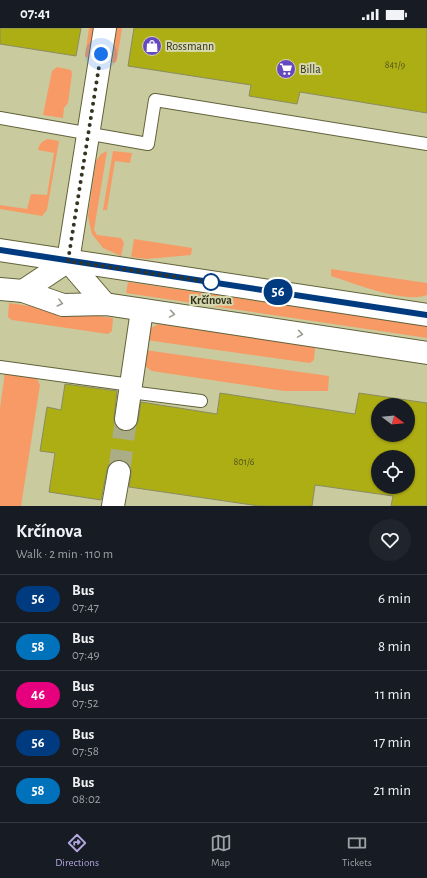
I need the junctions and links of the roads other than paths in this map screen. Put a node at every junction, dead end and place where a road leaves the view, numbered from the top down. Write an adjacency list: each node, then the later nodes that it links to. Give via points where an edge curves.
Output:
1 (105, 28): 3 (street)
2 (0, 118): 3 (lane)
3 (88, 133): 4 (lane, via 148,144 155,100); 6 (street)
4 (427, 144)
5 (0, 250): 6 (street)
6 (68, 261): 8 (street); 9 (street); 11 (street)
7 (0, 289): 8 (street)
8 (23, 291): 9 (street, one-way to 9, via 63,305)
9 (105, 304): 10 (street)
10 (142, 310): 12 (street, one-way to 12); 14 (street)
11 (427, 315)
12 (427, 353)
13 (0, 367): 14 (lane)
14 (131, 388): 15 (lane); 16 (street)
15 (201, 401)
16 (126, 420)
17 (119, 472): 18 (street)
18 (113, 506)

